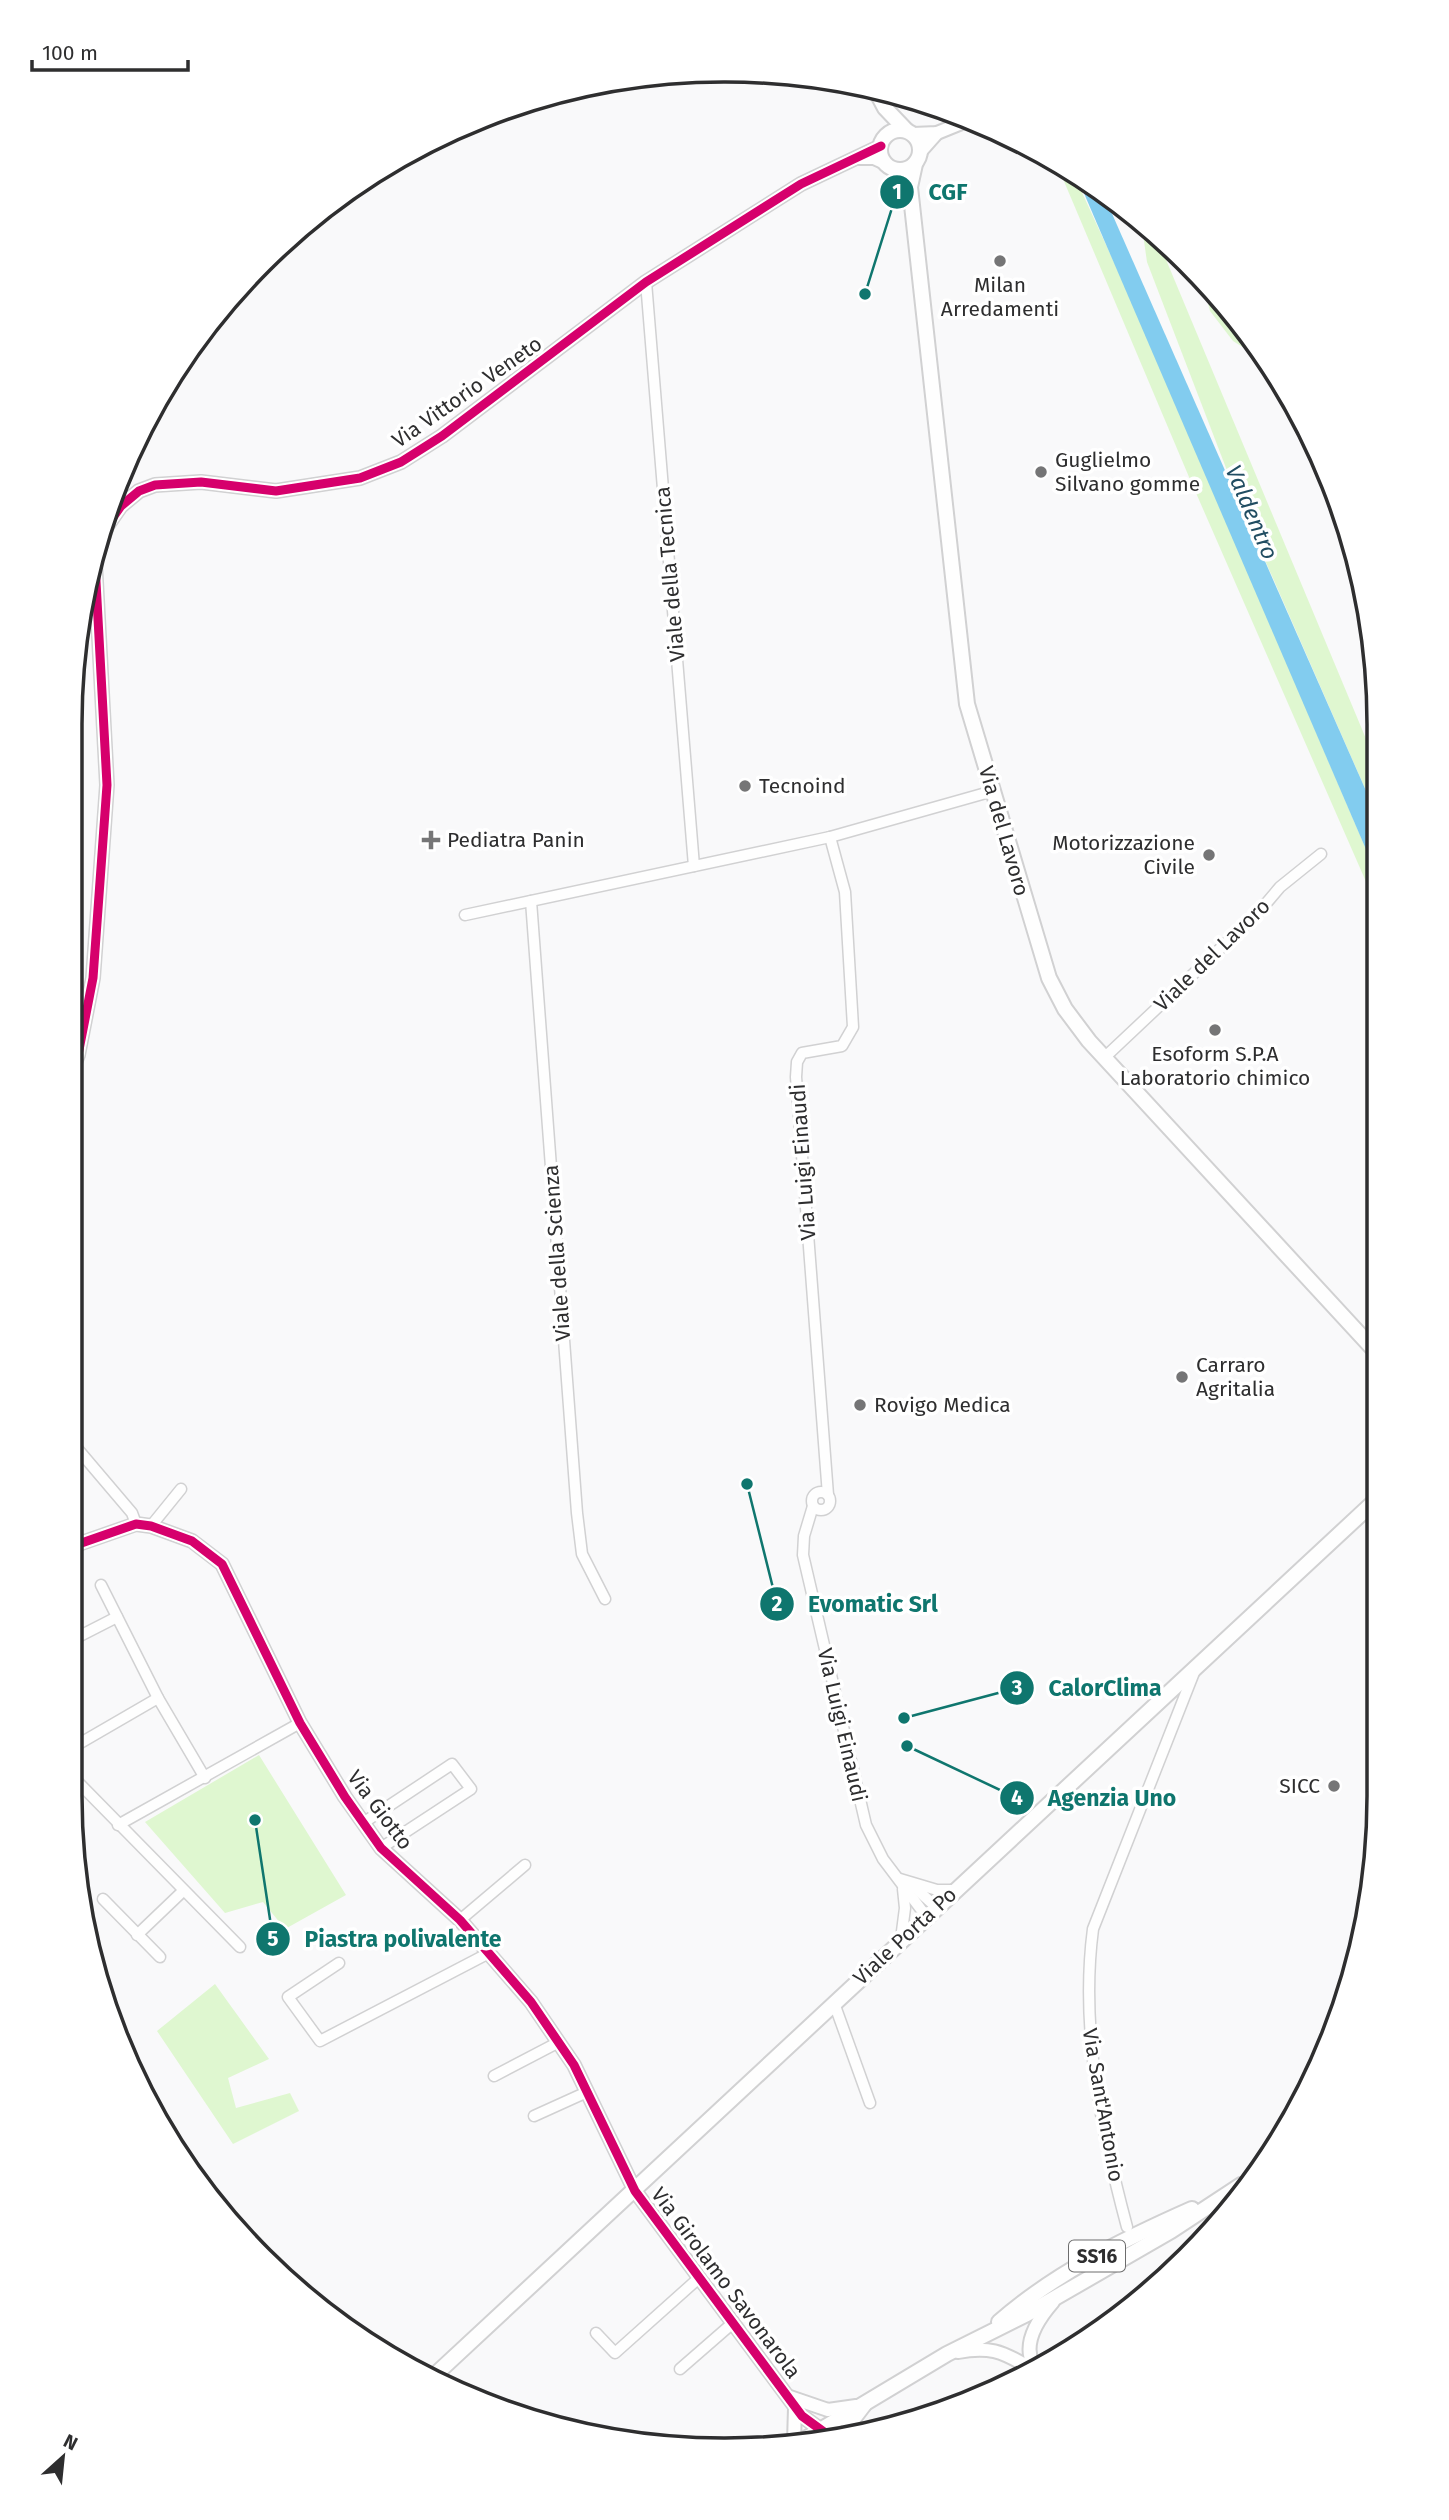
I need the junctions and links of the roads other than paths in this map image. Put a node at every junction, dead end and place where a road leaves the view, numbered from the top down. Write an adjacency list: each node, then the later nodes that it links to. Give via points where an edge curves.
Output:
1 (882, 102): 2 (main road)
2 (885, 108): 4 (main road); 6 (main road)
3 (956, 125): 5 (street)
4 (909, 132): 5 (street); 6 (main road, via 897,130); 7 (main road, via 919,142)
5 (937, 133): 7 (street)
6 (883, 141): 8 (street, Via Vittorio Veneto); 9 (main road)
7 (918, 157): 9 (main road, via 905,169); 10 (main road)
8 (859, 158): 9 (street, via 874,158); 11 (street, Via Vittorio Veneto, via 801,184)
9 (890, 166): 10 (main road)
10 (910, 187): 14 (main road, Via del Lavoro, via 967,704)
11 (646, 282): 12 (street, Via Vittorio Veneto, via 401,462 360,478 276,491 201,482 155,485 139,491); 17 (street, Viale della Tecnica)
12 (120, 507)
13 (97, 592): 20 (street, Via Vittorio Veneto, via 107,785 93,978)
14 (993, 791): 15 (street); 21 (main road, Via del Lavoro, via 1049,978 1075,1024)
15 (830, 837): 17 (street); 25 (street, Via Luigi Einaudi, via 845,891 853,1027 842,1046 802,1053 796,1077)
16 (1321, 854): 21 (street, Viale del Lavoro, via 1280,887)
17 (694, 866): 18 (street)
18 (531, 901): 19 (street); 32 (street, Viale della Scienza, via 577,1513 582,1554)
19 (465, 915)
20 (82, 1037)
21 (1104, 1058): 22 (main road, Via del Lavoro)
22 (1367, 1342)
23 (82, 1453): 28 (street)
24 (181, 1489): 29 (street)
25 (825, 1491): 26 (street, via 813,1498); 26 (street, via 830,1505)
26 (818, 1508): 45 (street, Via Luigi Einaudi, via 809,1521 803,1555 866,1825 883,1858)
27 (1367, 1508): 35 (main road, Viale Porta Po)
28 (136, 1524): 29 (street, Via Giotto); 30 (street, Via Giotto)
29 (152, 1526): 37 (street, Via Giotto, via 192,1541 222,1564)
30 (82, 1543)
31 (101, 1585): 33 (street)
32 (605, 1599)
33 (117, 1617): 34 (street); 36 (street)
34 (82, 1635)
35 (1197, 1666): 46 (main road, Viale Porta Po); 66 (street, Via Sant'Antonio, via 1093,1929 1088,1967 1088,2033)
36 (159, 1698): 38 (street); 39 (street)
37 (300, 1723): 39 (street); 41 (street, Via Giotto)
38 (82, 1742)
39 (205, 1778): 42 (street)
40 (82, 1788): 42 (street)
41 (363, 1823): 43 (street, Via Giotto); 43 (street, Via Giotto, via 452,1764 471,1789)
42 (118, 1825): 47 (street)
43 (381, 1848): 50 (street, Via Giotto)
44 (526, 1865): 50 (street)
45 (900, 1878): 46 (street, via 937,1890); 49 (street, Via Luigi Einaudi, via 918,1889); 52 (street, Via Luigi Einaudi, via 905,1908)
46 (954, 1889): 49 (main road, Viale Porta Po)
47 (182, 1892): 51 (street); 53 (street)
48 (103, 1899): 51 (street)
49 (931, 1912): 52 (main road, Viale Porta Po)
50 (460, 1920): 54 (street, Via Giotto)
51 (137, 1935): 55 (street)
52 (901, 1939): 57 (main road, Viale Porta Po)
53 (240, 1947)
54 (489, 1953): 56 (street, via 320,2041 288,1997); 58 (street, Via Giotto)
55 (160, 1958)
56 (339, 1963)
57 (834, 2003): 61 (street); 63 (main road, Viale Porta Po)
58 (559, 2042): 59 (street); 60 (street, Via Giotto)
59 (494, 2076)
60 (587, 2092): 62 (street); 63 (street, Via Giotto)
61 (870, 2103)
62 (534, 2116)
63 (635, 2191): 67 (street, Via Girolamo Savonarola); 76 (main road, Viale Porta Po)
64 (1230, 2191): 65 (main road, SS16)
65 (1219, 2197): 68 (main road, SS16, via 1171,2231); 71 (main road, SS16, via 1137,2233 1025,2299)
66 (1126, 2227)
67 (700, 2277): 69 (street, Via Girolamo Savonarola); 70 (street, via 615,2353)
68 (1057, 2297): 71 (main road, SS16); 73 (street, via 1038,2319)
69 (733, 2322): 75 (street); 77 (street, Via Girolamo Savonarola)
70 (596, 2333)
71 (987, 2333): 72 (main road, SS16)
72 (947, 2354): 74 (street, via 995,2349); 78 (main road, SS16)
73 (1031, 2360)
74 (1024, 2364)
75 (680, 2369)
76 (439, 2371)
77 (795, 2401): 78 (street, Via Girolamo Savonarola, via 828,2410); 81 (street, Via Girolamo Savonarola); 82 (street, Via Girolamo Savonarola)
78 (865, 2403): 79 (street); 80 (main road, SS16)
79 (849, 2425)
80 (829, 2428)
81 (819, 2430)
82 (794, 2433)

